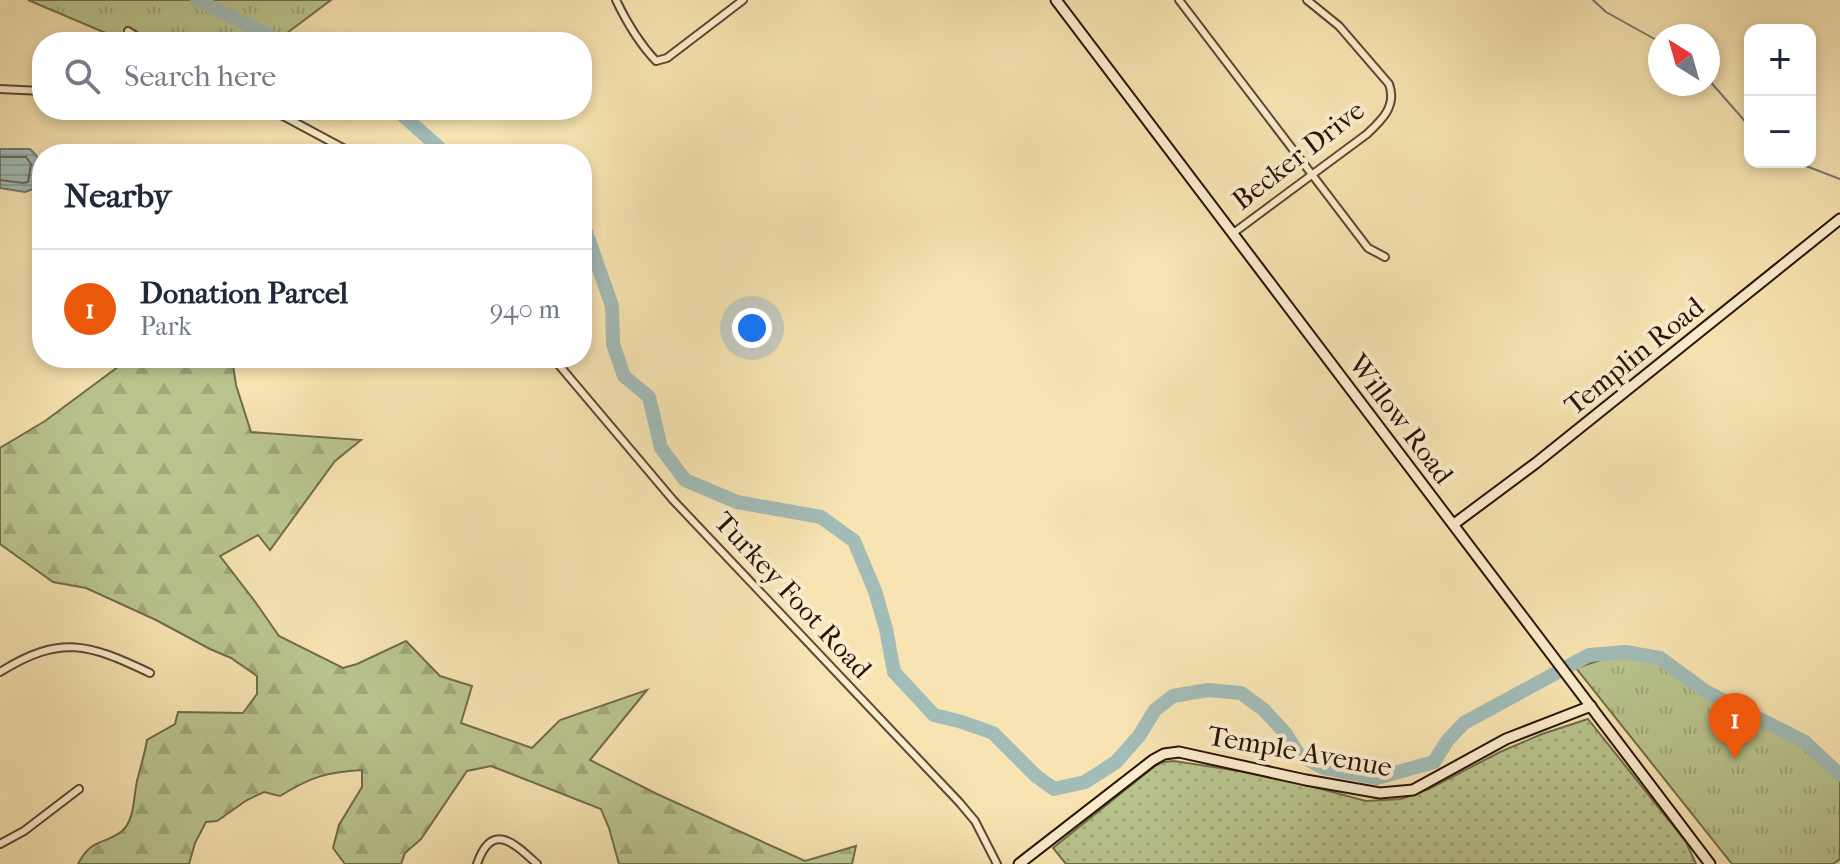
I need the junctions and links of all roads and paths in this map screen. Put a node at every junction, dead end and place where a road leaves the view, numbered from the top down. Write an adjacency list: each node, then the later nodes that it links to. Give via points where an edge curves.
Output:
1 (616, 0): 2 (street, via 632,33 656,61)
2 (743, 0)
3 (1056, 0): 12 (street, Willow Road)
4 (1179, 0): 10 (street)
5 (1307, 0): 10 (street, Becker Drive, via 1350,39 1392,91 1379,123)
6 (0, 89): 7 (street)
7 (32, 91)
8 (291, 120): 9 (street)
9 (335, 144)
10 (1311, 174): 12 (street, Becker Drive); 13 (street, via 1368,248)
11 (1840, 219): 15 (street, Templin Road)
12 (1232, 234): 15 (street, Willow Road)
13 (1385, 257)
14 (561, 368): 23 (street, Turkey Foot Road, via 673,500 959,802)
15 (1454, 524): 18 (street, Willow Road)
16 (0, 672): 17 (street, via 34,653 76,646)
17 (150, 673)
18 (1591, 706): 24 (street, Temple Avenue, via 1506,739 1413,790 1380,793 1179,752 1164,754); 25 (street, Willow Road)
19 (79, 789): 20 (street)
20 (0, 844)
21 (477, 864): 22 (street, via 492,842 503,839 514,842)
22 (537, 864)
23 (997, 864)
24 (1019, 864)
25 (1710, 864)

